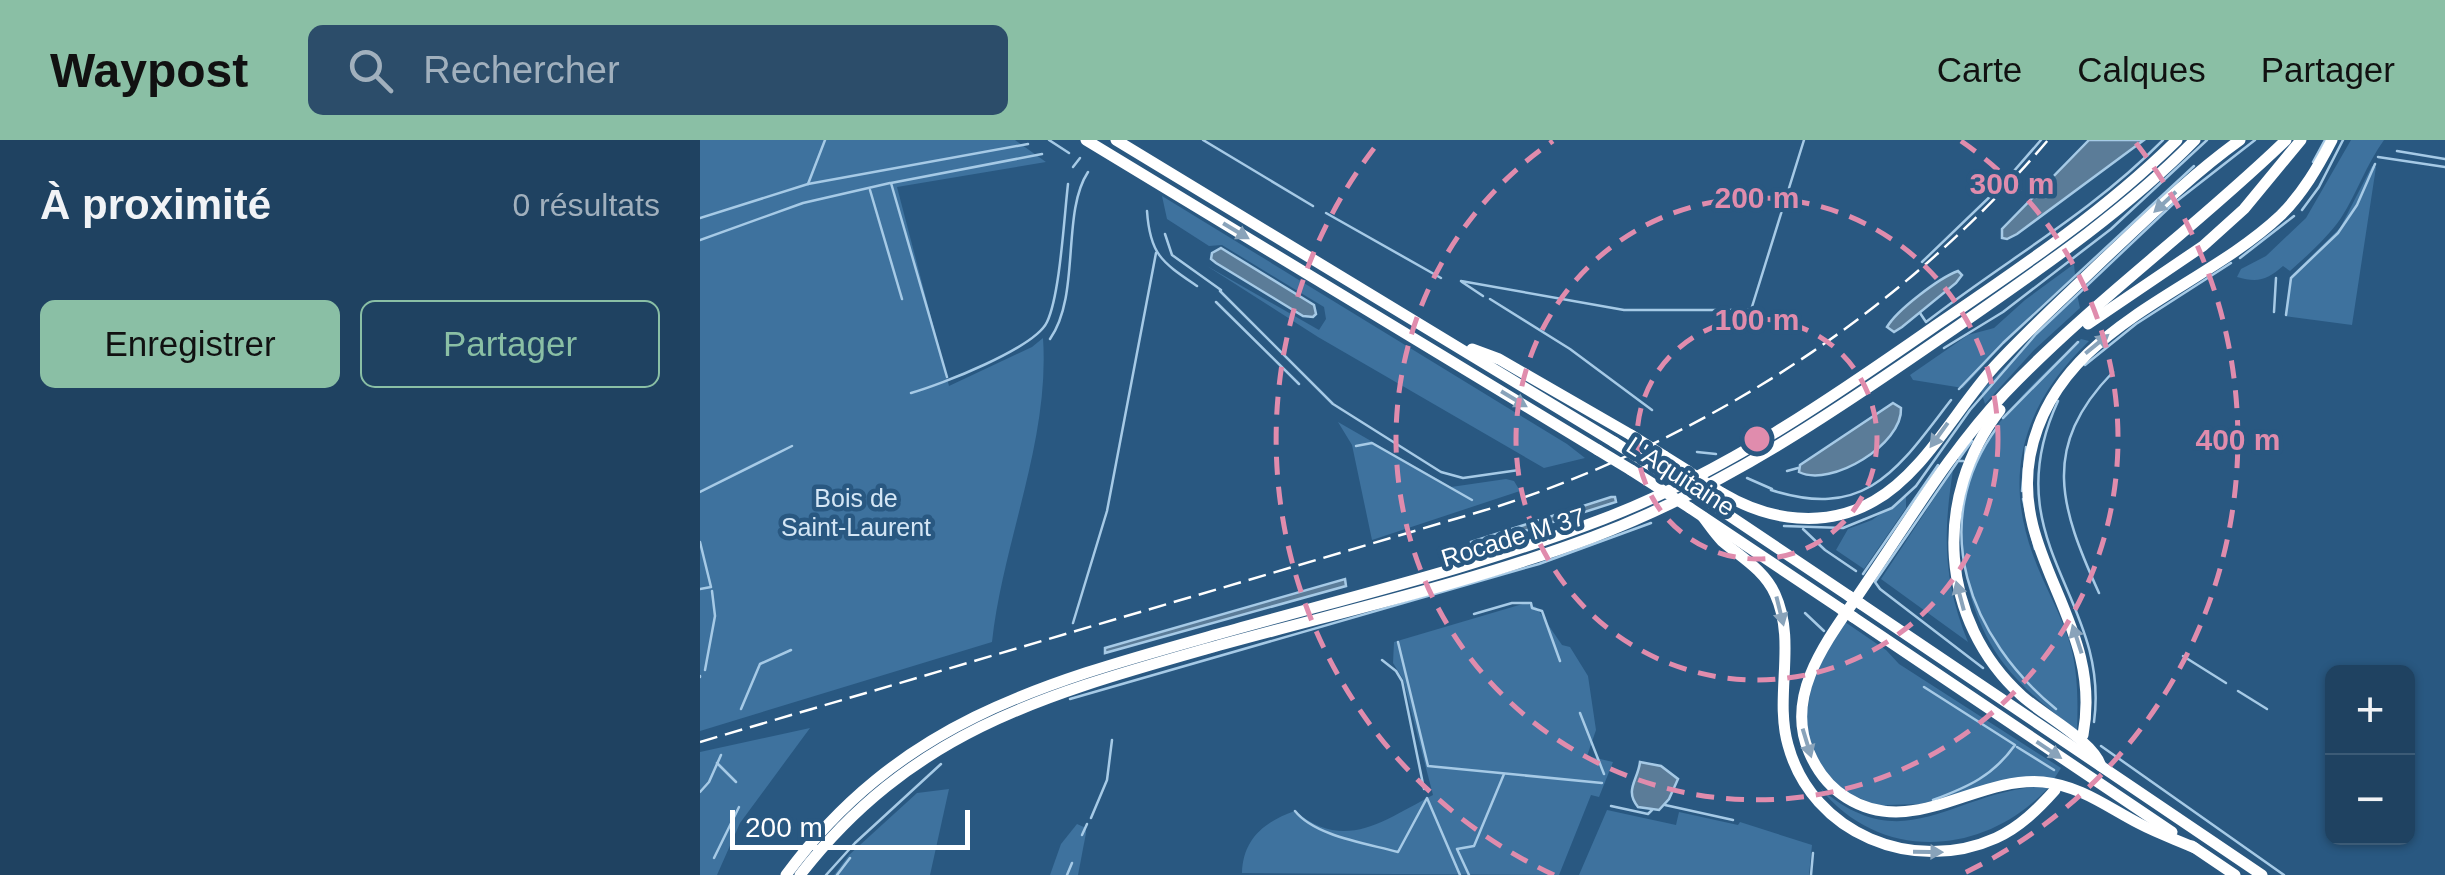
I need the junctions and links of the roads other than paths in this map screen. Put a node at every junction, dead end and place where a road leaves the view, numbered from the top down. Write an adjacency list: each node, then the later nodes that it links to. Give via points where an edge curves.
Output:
1 (1086, 140): 10 (highway, L'Aquitaine, one-way to 10, bridge)
2 (1116, 140): 9 (highway, L'Aquitaine)
3 (2177, 140): 11 (highway, Rocade M 37, via 2046,250 1800,420 1690,482 1533,544)
4 (2194, 140): 11 (highway, Rocade M 37, via 2066,251 1806,430 1711,485 1538,556)
5 (2240, 140): 9 (highway, one-way to 9, bridge, via 2016,344 1915,467 1885,494 1840,515 1807,519 1759,511 1499,359)
6 (2286, 140): 16 (highway, one-way to 16, via 1993,406 1828,640 1802,708 1806,746 1820,773 1840,794 1872,810 1920,811 2005,784 2041,782 2090,795)
7 (2301, 140): 14 (highway, one-way to 7, via 2097,754 2013,688 1976,638 1954,571 1959,489 1988,424 2036,369 2203,246)
8 (2332, 140): 13 (highway, one-way to 8, via 2083,658 2036,538 2029,502 2029,466 2042,414 2090,350 2280,215)
9 (1440, 336): 14 (highway, L'Aquitaine, bridge, via 1673,478)
10 (1704, 517): 15 (highway, one-way to 15, via 1776,595 1784,632 1786,739 1804,784 1842,824 1888,847 1950,852 2013,828); 16 (highway, L'Aquitaine, one-way to 16, bridge)
11 (1050, 689): 12 (highway, Rocade M 37)
12 (979, 719): 17 (highway, Rocade M 37, via 926,743 870,784); 18 (highway, Rocade M 37, via 885,786)
13 (2082, 735)
14 (2101, 766): 20 (highway, L'Aquitaine)
15 (2062, 781)
16 (2195, 848): 19 (highway, L'Aquitaine)
17 (786, 875)
18 (800, 875)
19 (2235, 875)
20 (2262, 875)

